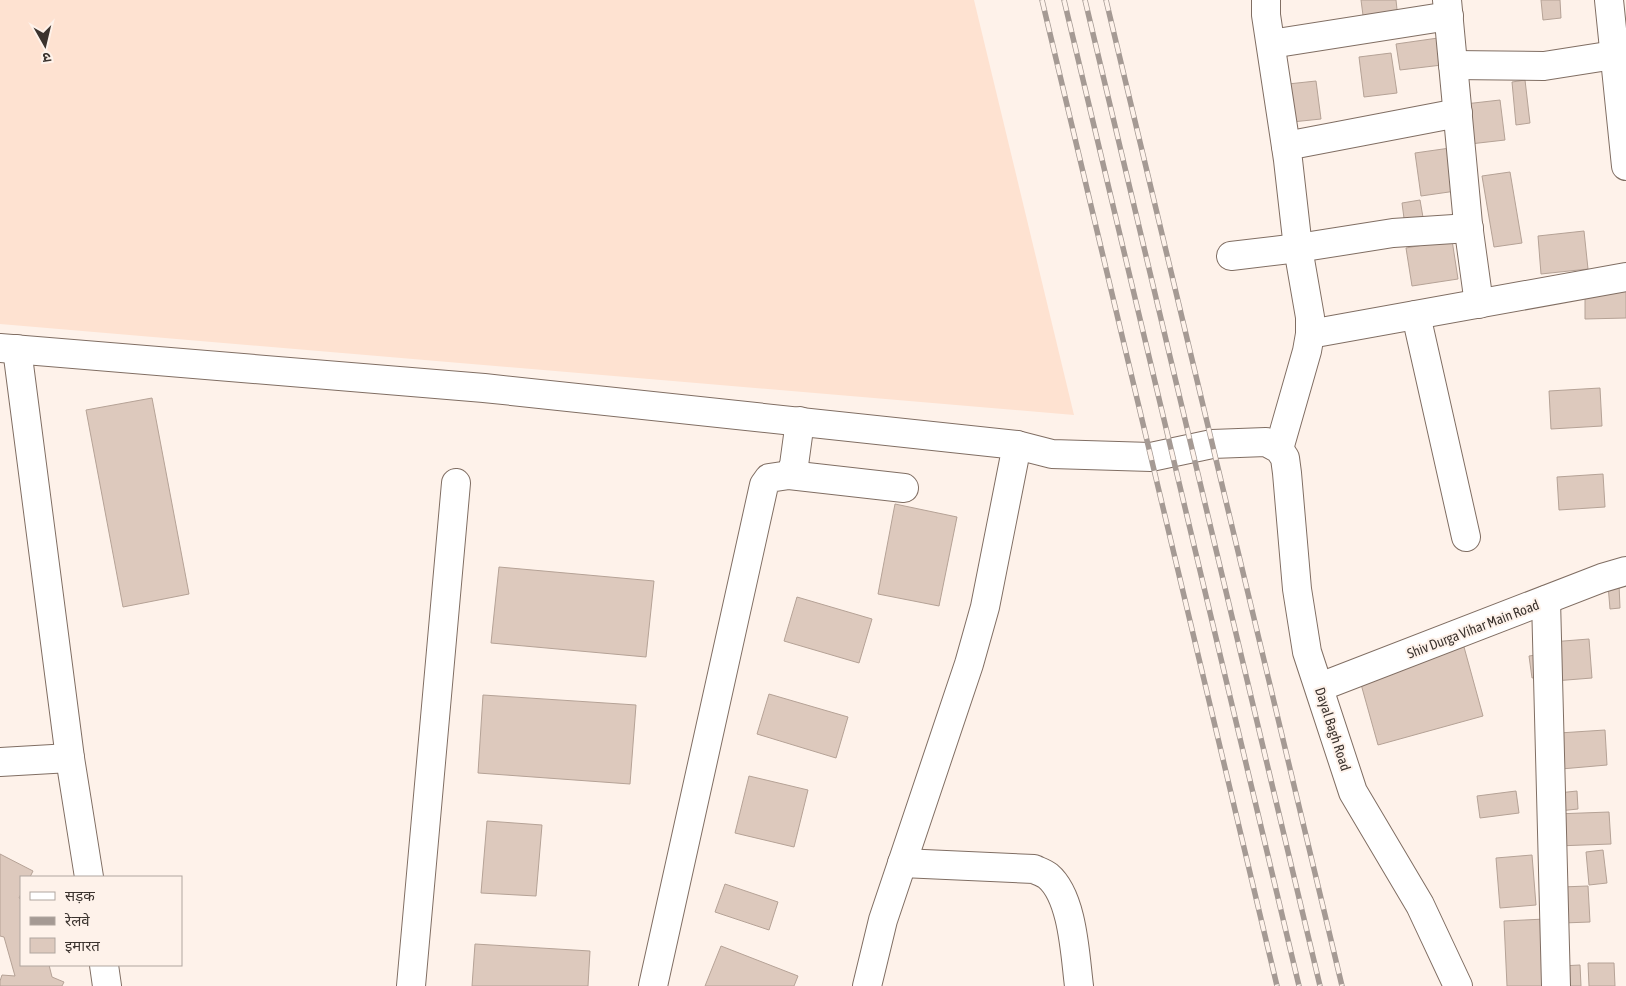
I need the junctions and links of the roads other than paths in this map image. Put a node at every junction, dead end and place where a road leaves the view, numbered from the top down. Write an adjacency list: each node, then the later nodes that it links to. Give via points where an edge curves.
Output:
1 (1266, 0): 4 (street)
2 (1610, 0): 5 (street)
3 (1448, 8): 4 (street); 6 (street)
4 (1271, 44): 8 (street)
5 (1614, 55): 6 (street, via 1544,66); 9 (street)
6 (1453, 65): 7 (street)
7 (1458, 113): 8 (street); 10 (street)
8 (1286, 146): 11 (street)
9 (1626, 166)
10 (1469, 228): 11 (street, via 1393,234); 14 (street)
11 (1298, 248): 12 (street); 16 (street)
12 (1231, 256)
13 (1626, 277): 14 (street)
14 (1479, 304): 15 (street)
15 (1416, 315): 16 (street); 24 (street)
16 (1310, 334): 20 (street)
17 (8, 348): 18 (street, via 484,388); 28 (street)
18 (800, 421): 19 (street); 21 (street, via 794,465)
19 (1017, 445): 20 (street, via 1052,454 1151,457 1212,444 1266,442); 30 (street, via 985,607)
20 (1279, 450): 27 (street, Dayal Bagh Road, via 1285,458 1287,472 1296,589 1307,652)
21 (789, 475): 23 (street); 35 (street, via 769,478 764,485)
22 (456, 483): 34 (street)
23 (904, 488)
24 (1466, 537)
25 (1626, 571): 26 (street, Shiv Durga Vihar Main Road)
26 (1546, 600): 27 (street, Shiv Durga Vihar Main Road); 39 (street)
27 (1320, 687): 38 (street, Dayal Bagh Road, via 1354,792 1420,905)
28 (70, 758): 29 (street); 31 (street)
29 (0, 762)
30 (902, 863): 36 (street, via 883,920); 37 (street, via 1034,869 1048,876 1068,909)
31 (89, 876)
32 (104, 966): 33 (street)
33 (107, 986)
34 (411, 986)
35 (653, 986)
36 (867, 986)
37 (1079, 986)
38 (1458, 986)
39 (1556, 986)

